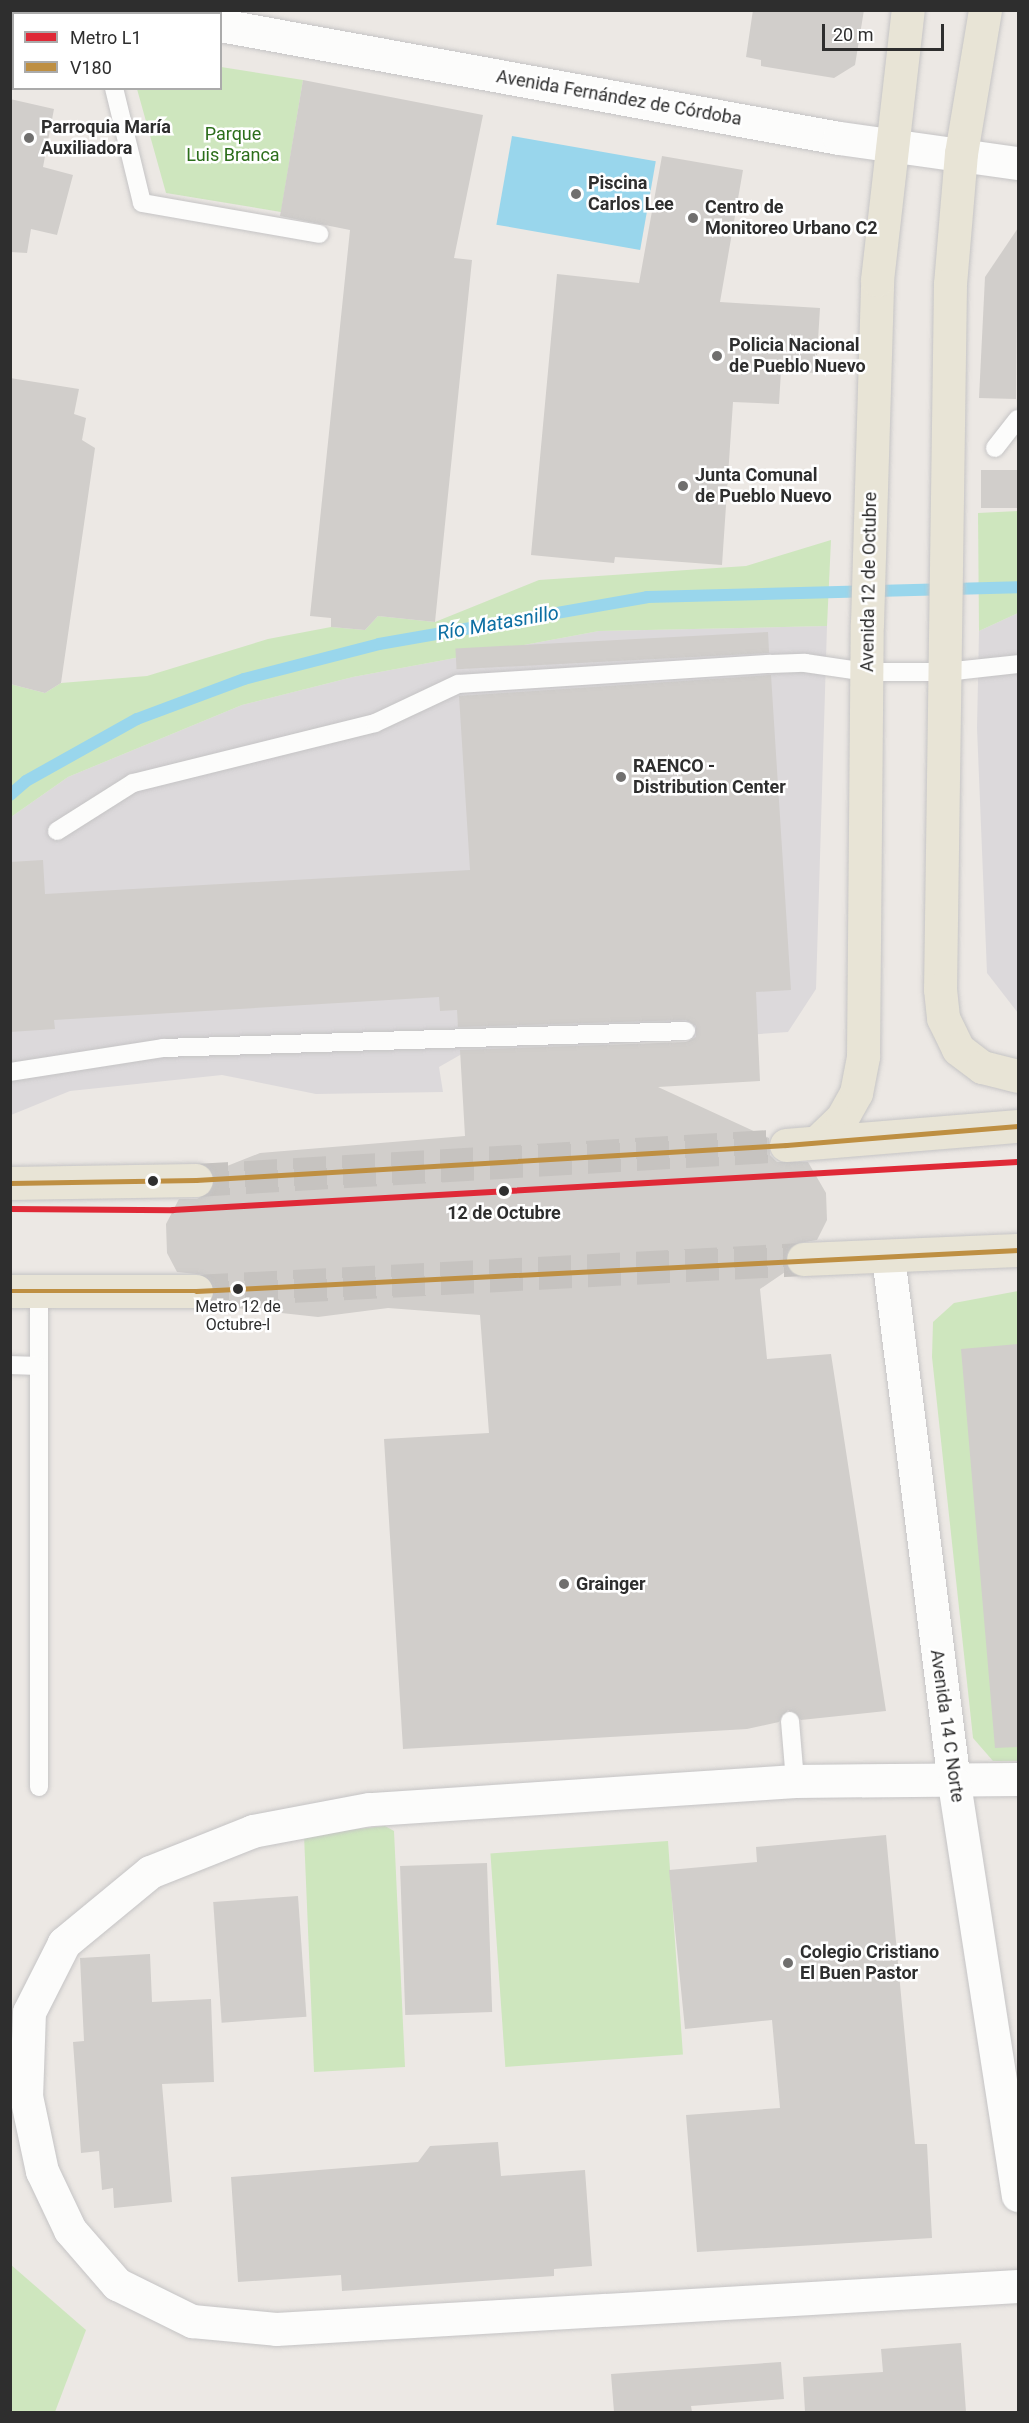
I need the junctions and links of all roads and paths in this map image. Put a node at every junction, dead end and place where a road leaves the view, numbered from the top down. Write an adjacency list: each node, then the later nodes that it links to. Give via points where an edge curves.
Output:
1 (908, 10): 5 (main road, Avenida 12 de Octubre)
2 (985, 10): 6 (main road)
3 (222, 24): 5 (street, Avenida Fernández de Córdoba)
4 (114, 90): 8 (lane, via 142,203)
5 (892, 146): 6 (street, Avenida Fernández de Córdoba); 12 (main road, Avenida 12 de Octubre, via 877,280)
6 (961, 153): 7 (street, Avenida Fernández de Córdoba); 13 (main road, via 950,284)
7 (1018, 163)
8 (320, 234)
9 (1018, 419): 10 (lane)
10 (995, 448)
11 (1018, 664): 13 (lane)
12 (867, 672): 13 (lane); 14 (lane, via 782,663 458,684 375,723 133,783); 19 (main road, Avenida 12 de Octubre, via 863,1056 856,1093 842,1118)
13 (946, 672): 17 (main road, via 943,1018 958,1048 982,1068)
14 (57, 831)
15 (686, 1031): 16 (lane, via 163,1048)
16 (10, 1072)
17 (1018, 1076)
18 (1018, 1126): 19 (main road)
19 (818, 1141): 20 (main road)
20 (786, 1145)
21 (196, 1180): 22 (main road)
22 (10, 1183)
23 (1018, 1250): 24 (main road)
24 (888, 1256): 25 (main road); 33 (street, Avenida 14 C Norte)
25 (803, 1259)
26 (25, 1291): 27 (main road); 29 (lane)
27 (196, 1291)
28 (10, 1365): 29 (lane)
29 (38, 1366): 34 (lane)
30 (790, 1721): 32 (lane)
31 (1018, 1779): 33 (street)
32 (795, 1781): 33 (street); 36 (street, via 369,1809 253,1831 150,1872 64,1942 29,2012 26,2096 42,2171 70,2230 117,2284 192,2321 276,2329)
33 (954, 1783): 35 (street, Avenida 14 C Norte)
34 (39, 1787)
35 (1018, 2195)
36 (1018, 2286)

